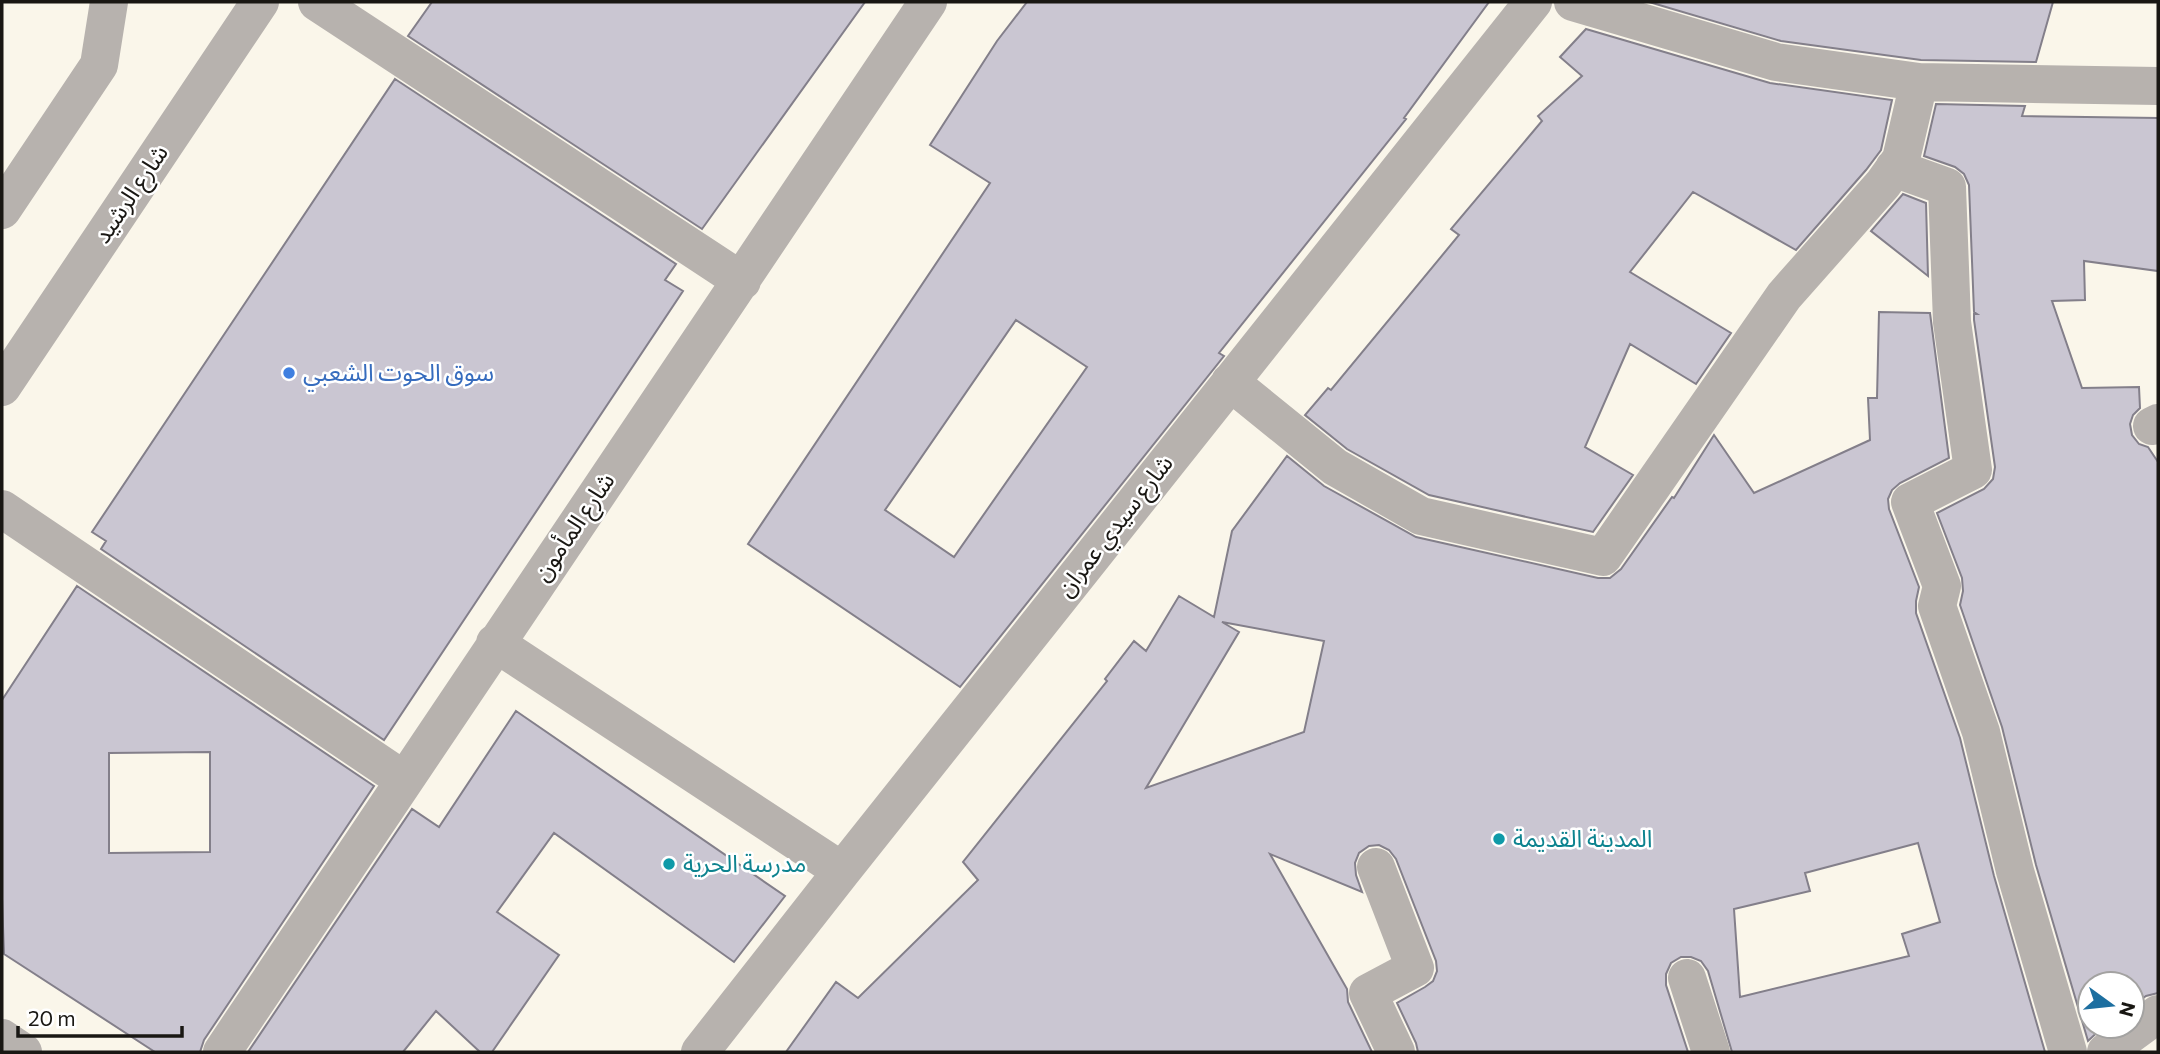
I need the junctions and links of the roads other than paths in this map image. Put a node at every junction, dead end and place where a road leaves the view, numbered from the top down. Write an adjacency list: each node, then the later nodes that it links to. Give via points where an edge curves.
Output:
1 (109, 2): 10 (street, via 99,65)
2 (260, 2): 13 (street, شارع الرشيد)
3 (317, 2): 11 (street)
4 (928, 2): 11 (street, شارع المأمون)
5 (1532, 2): 12 (street, شارع سيدي عمران)
6 (1573, 2): 7 (street, via 1776,61)
7 (1919, 82): 8 (street); 9 (street, via 1901,159)
8 (2158, 86)
9 (1894, 168): 12 (street, via 1784,296 1603,557 1421,516 1335,467); 27 (street, via 1947,187 1952,322 1973,470 1910,502 1942,586 1937,607 1981,732 2015,871)
10 (6, 193)
11 (742, 281): 15 (street, شارع المأمون)
12 (1230, 382): 18 (street, شارع سيدي عمران)
13 (2, 387)
14 (2, 509): 16 (street)
15 (495, 643): 16 (street, شارع المأمون); 18 (street)
16 (404, 780): 23 (street, شارع المأمون)
17 (1376, 867): 25 (street, via 1415,968 1368,993)
18 (842, 871): 24 (street, شارع سيدي عمران)
19 (1687, 978): 26 (street)
20 (2153, 1026): 28 (street)
21 (2, 1038): 22 (street)
22 (23, 1052)
23 (222, 1052)
24 (700, 1052)
25 (1396, 1052)
26 (1710, 1052)
27 (2068, 1052)
28 (2106, 1052)

